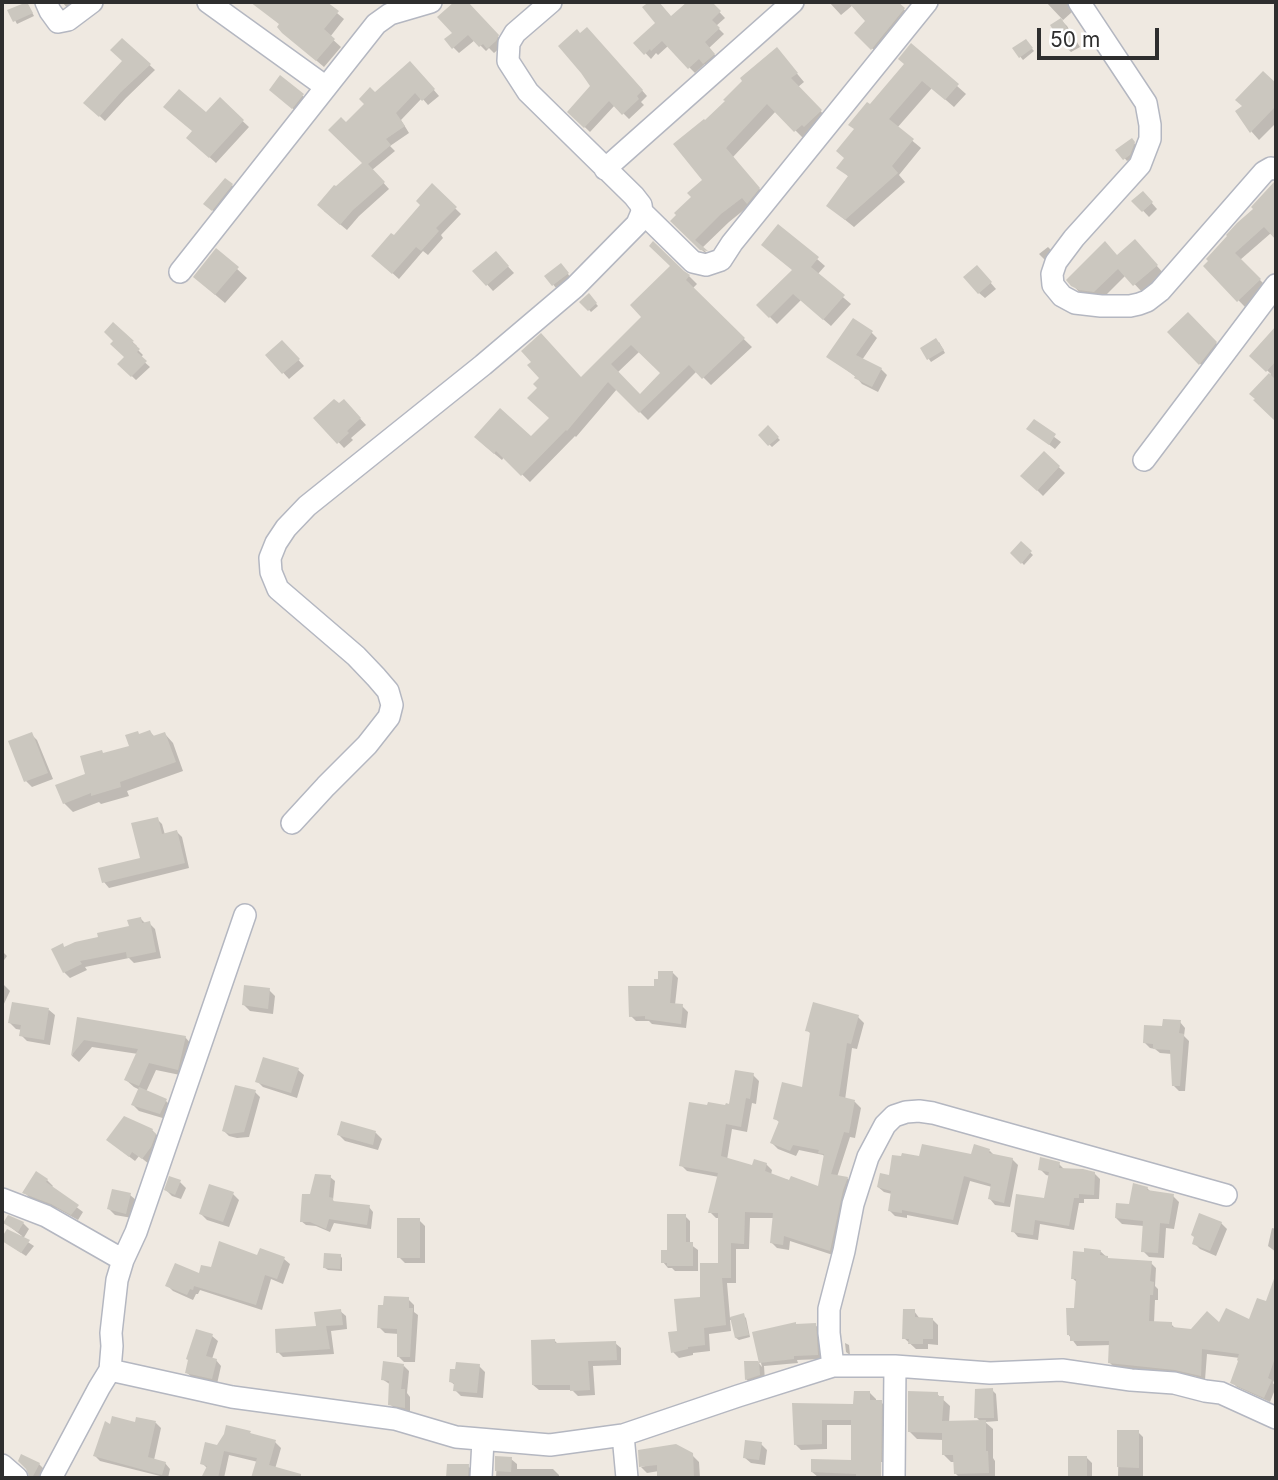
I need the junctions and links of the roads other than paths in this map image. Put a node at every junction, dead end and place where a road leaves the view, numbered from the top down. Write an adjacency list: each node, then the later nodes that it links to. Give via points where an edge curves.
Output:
1 (46, 2): 2 (street, via 58,22)
2 (92, 2)
3 (208, 2): 9 (street)
4 (431, 2): 9 (street, via 390,14 376,24)
5 (551, 2): 10 (street, via 515,33 508,61 528,92)
6 (793, 2): 10 (street)
7 (927, 2): 12 (street, via 721,260 706,265 693,262)
8 (1079, 2): 11 (street, via 1146,103 1150,139 1140,165 1056,262 1053,285 1062,296 1075,303 1101,306 1147,301 1264,172)
9 (326, 87): 13 (street)
10 (605, 169): 12 (street, via 634,196)
11 (1276, 169)
12 (642, 212): 16 (street, via 637,224 575,287 307,506 276,543 270,558 278,589 356,656 388,691 392,705 367,745)
13 (180, 272)
14 (1276, 285): 15 (street)
15 (1144, 460)
16 (292, 823)
17 (245, 915): 20 (street)
18 (1226, 1195): 21 (street, via 933,1113 894,1116 868,1157 853,1204 829,1309)
19 (2, 1199): 20 (street, via 47,1216)
20 (123, 1260): 23 (street, via 114,1302)
21 (833, 1366): 22 (street); 25 (street)
22 (895, 1366): 24 (street, via 990,1373 1062,1370 1174,1383 1221,1393); 32 (street)
23 (110, 1370): 26 (street, via 232,1397 395,1419); 29 (street)
24 (1276, 1418)
25 (622, 1435): 26 (street, via 550,1445); 31 (street)
26 (483, 1440): 30 (street)
27 (2, 1465): 28 (street)
28 (17, 1478)
29 (51, 1478)
30 (481, 1478)
31 (627, 1478)
32 (894, 1478)

